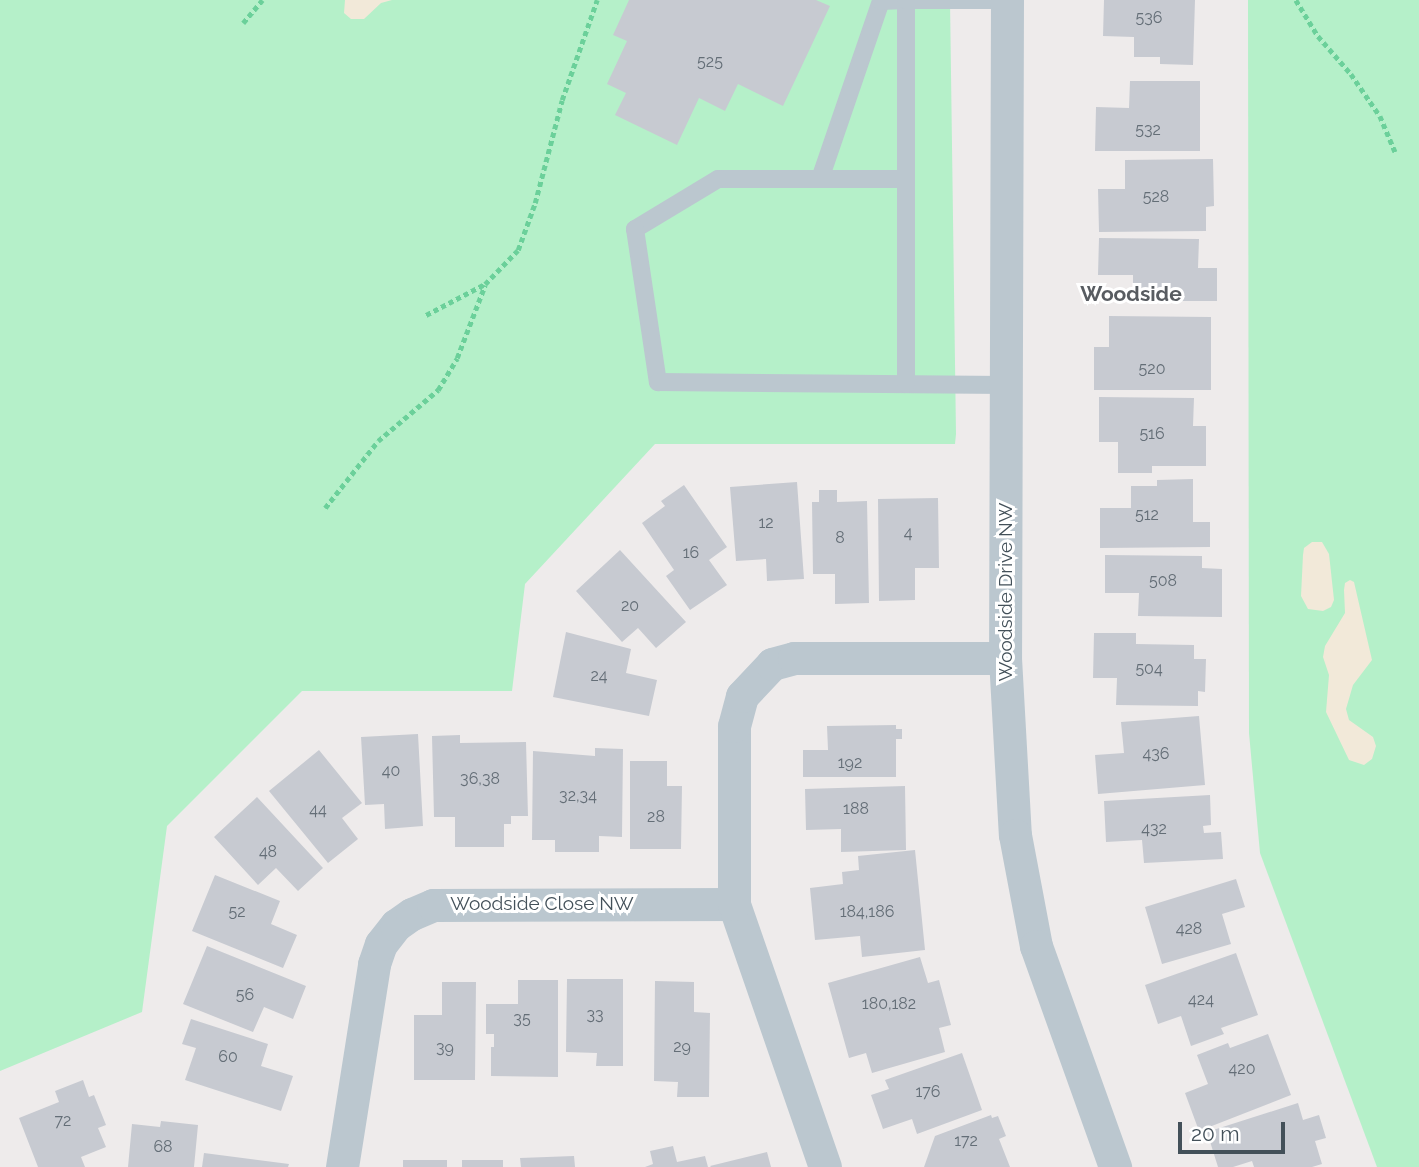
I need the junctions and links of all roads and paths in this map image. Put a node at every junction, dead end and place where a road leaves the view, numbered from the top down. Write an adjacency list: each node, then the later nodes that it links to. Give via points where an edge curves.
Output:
1 (262, 0): 6 (path)
2 (597, 0): 10 (path, via 562,100 519,250)
3 (906, 0): 4 (lane); 8 (lane, via 881,1); 9 (lane)
4 (1007, 0): 13 (street, Woodside Drive NW)
5 (1296, 0): 7 (path, via 1380,116)
6 (243, 23)
7 (1395, 152)
8 (820, 180): 9 (lane); 12 (lane, via 718,180 635,229 658,382)
9 (906, 180): 12 (lane)
10 (485, 284): 11 (path); 14 (path, via 457,358 438,390 378,441)
11 (426, 315)
12 (906, 384): 13 (lane)
13 (1006, 385): 15 (street, Woodside Drive NW)
14 (325, 508)
15 (1005, 658): 16 (street, via 794,658 772,664 742,696 734,726); 19 (street, Woodside Drive NW, via 1015,835 1036,946)
16 (734, 904): 17 (street, Woodside Close NW, via 433,905 412,914 381,944 374,964); 18 (street)
17 (342, 1167)
18 (825, 1167)
19 (1115, 1167)

